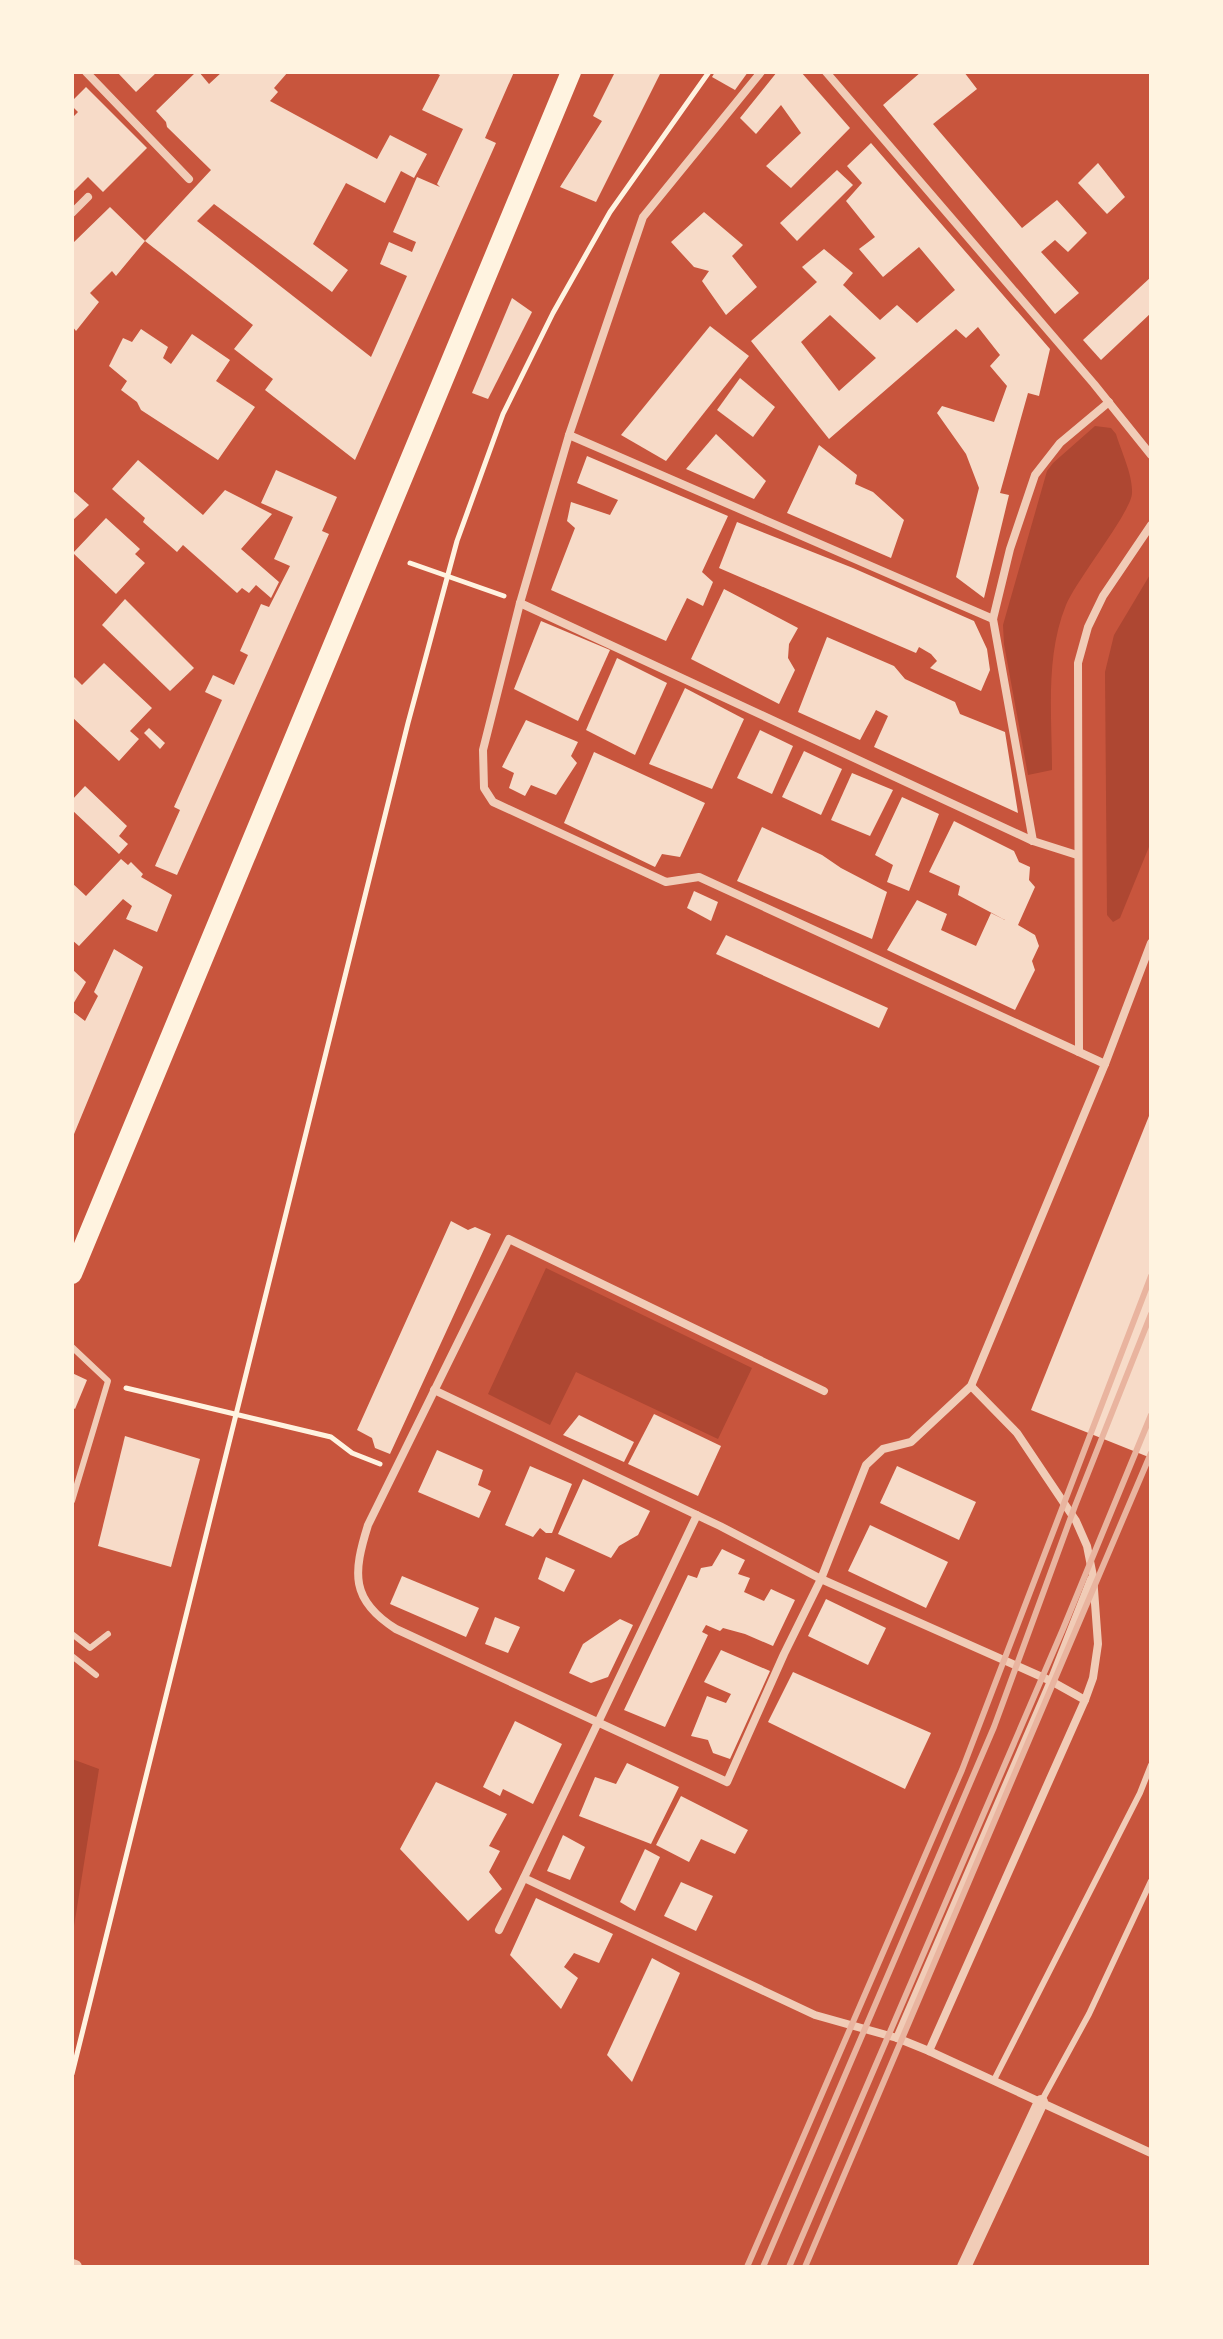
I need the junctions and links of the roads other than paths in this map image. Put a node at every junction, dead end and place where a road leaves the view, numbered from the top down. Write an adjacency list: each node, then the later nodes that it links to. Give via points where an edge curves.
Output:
1 (86, 72): 5 (street)
2 (571, 72): 19 (main road)
3 (761, 72): 9 (street, via 643,217)
4 (826, 72): 8 (street)
5 (189, 179)
6 (88, 197): 7 (street)
7 (72, 213)
8 (1109, 402): 10 (street); 13 (street, via 1060,443 1035,475)
9 (569, 435): 12 (street); 13 (street)
10 (1151, 455)
11 (1151, 525): 15 (street, via 1103,596 1078,663)
12 (520, 603): 14 (street); 17 (street, via 483,750 484,788 493,802 666,882 699,877)
13 (993, 619): 14 (street)
14 (1033, 841): 15 (street)
15 (1077, 855): 17 (street)
16 (1151, 943): 18 (street)
17 (1079, 1052): 18 (street)
18 (1105, 1064): 22 (street)
19 (78, 1240): 20 (main road)
20 (72, 1274)
21 (72, 1347): 25 (lane, via 108,1381)
22 (971, 1386): 27 (street, via 1017,1433 1068,1509 1087,1546); 28 (street, via 911,1442 883,1449 866,1465)
23 (434, 1390): 24 (street, via 509,1239); 26 (street); 35 (street, via 368,1525 358,1575 364,1602 396,1629)
24 (824, 1391)
25 (72, 1501)
26 (697, 1515): 28 (street); 35 (street)
27 (1091, 1567): 33 (street, via 1090,1585); 34 (street, via 1098,1644)
28 (821, 1579): 33 (street); 35 (street, via 727,1782)
29 (72, 1634): 30 (lane, via 90,1648)
30 (108, 1634)
31 (72, 1656): 32 (lane)
32 (96, 1675)
33 (1051, 1681): 34 (street); 40 (street)
34 (1085, 1700): 41 (street)
35 (600, 1723): 37 (street)
36 (1151, 1765): 42 (lane)
37 (524, 1878): 39 (street); 40 (street, via 815,2015)
38 (1151, 1881): 43 (lane)
39 (499, 1930)
40 (897, 2038): 41 (street)
41 (929, 2051): 42 (street)
42 (994, 2080): 43 (street)
43 (1041, 2102): 44 (street); 45 (street)
44 (1151, 2153)
45 (964, 2267)

